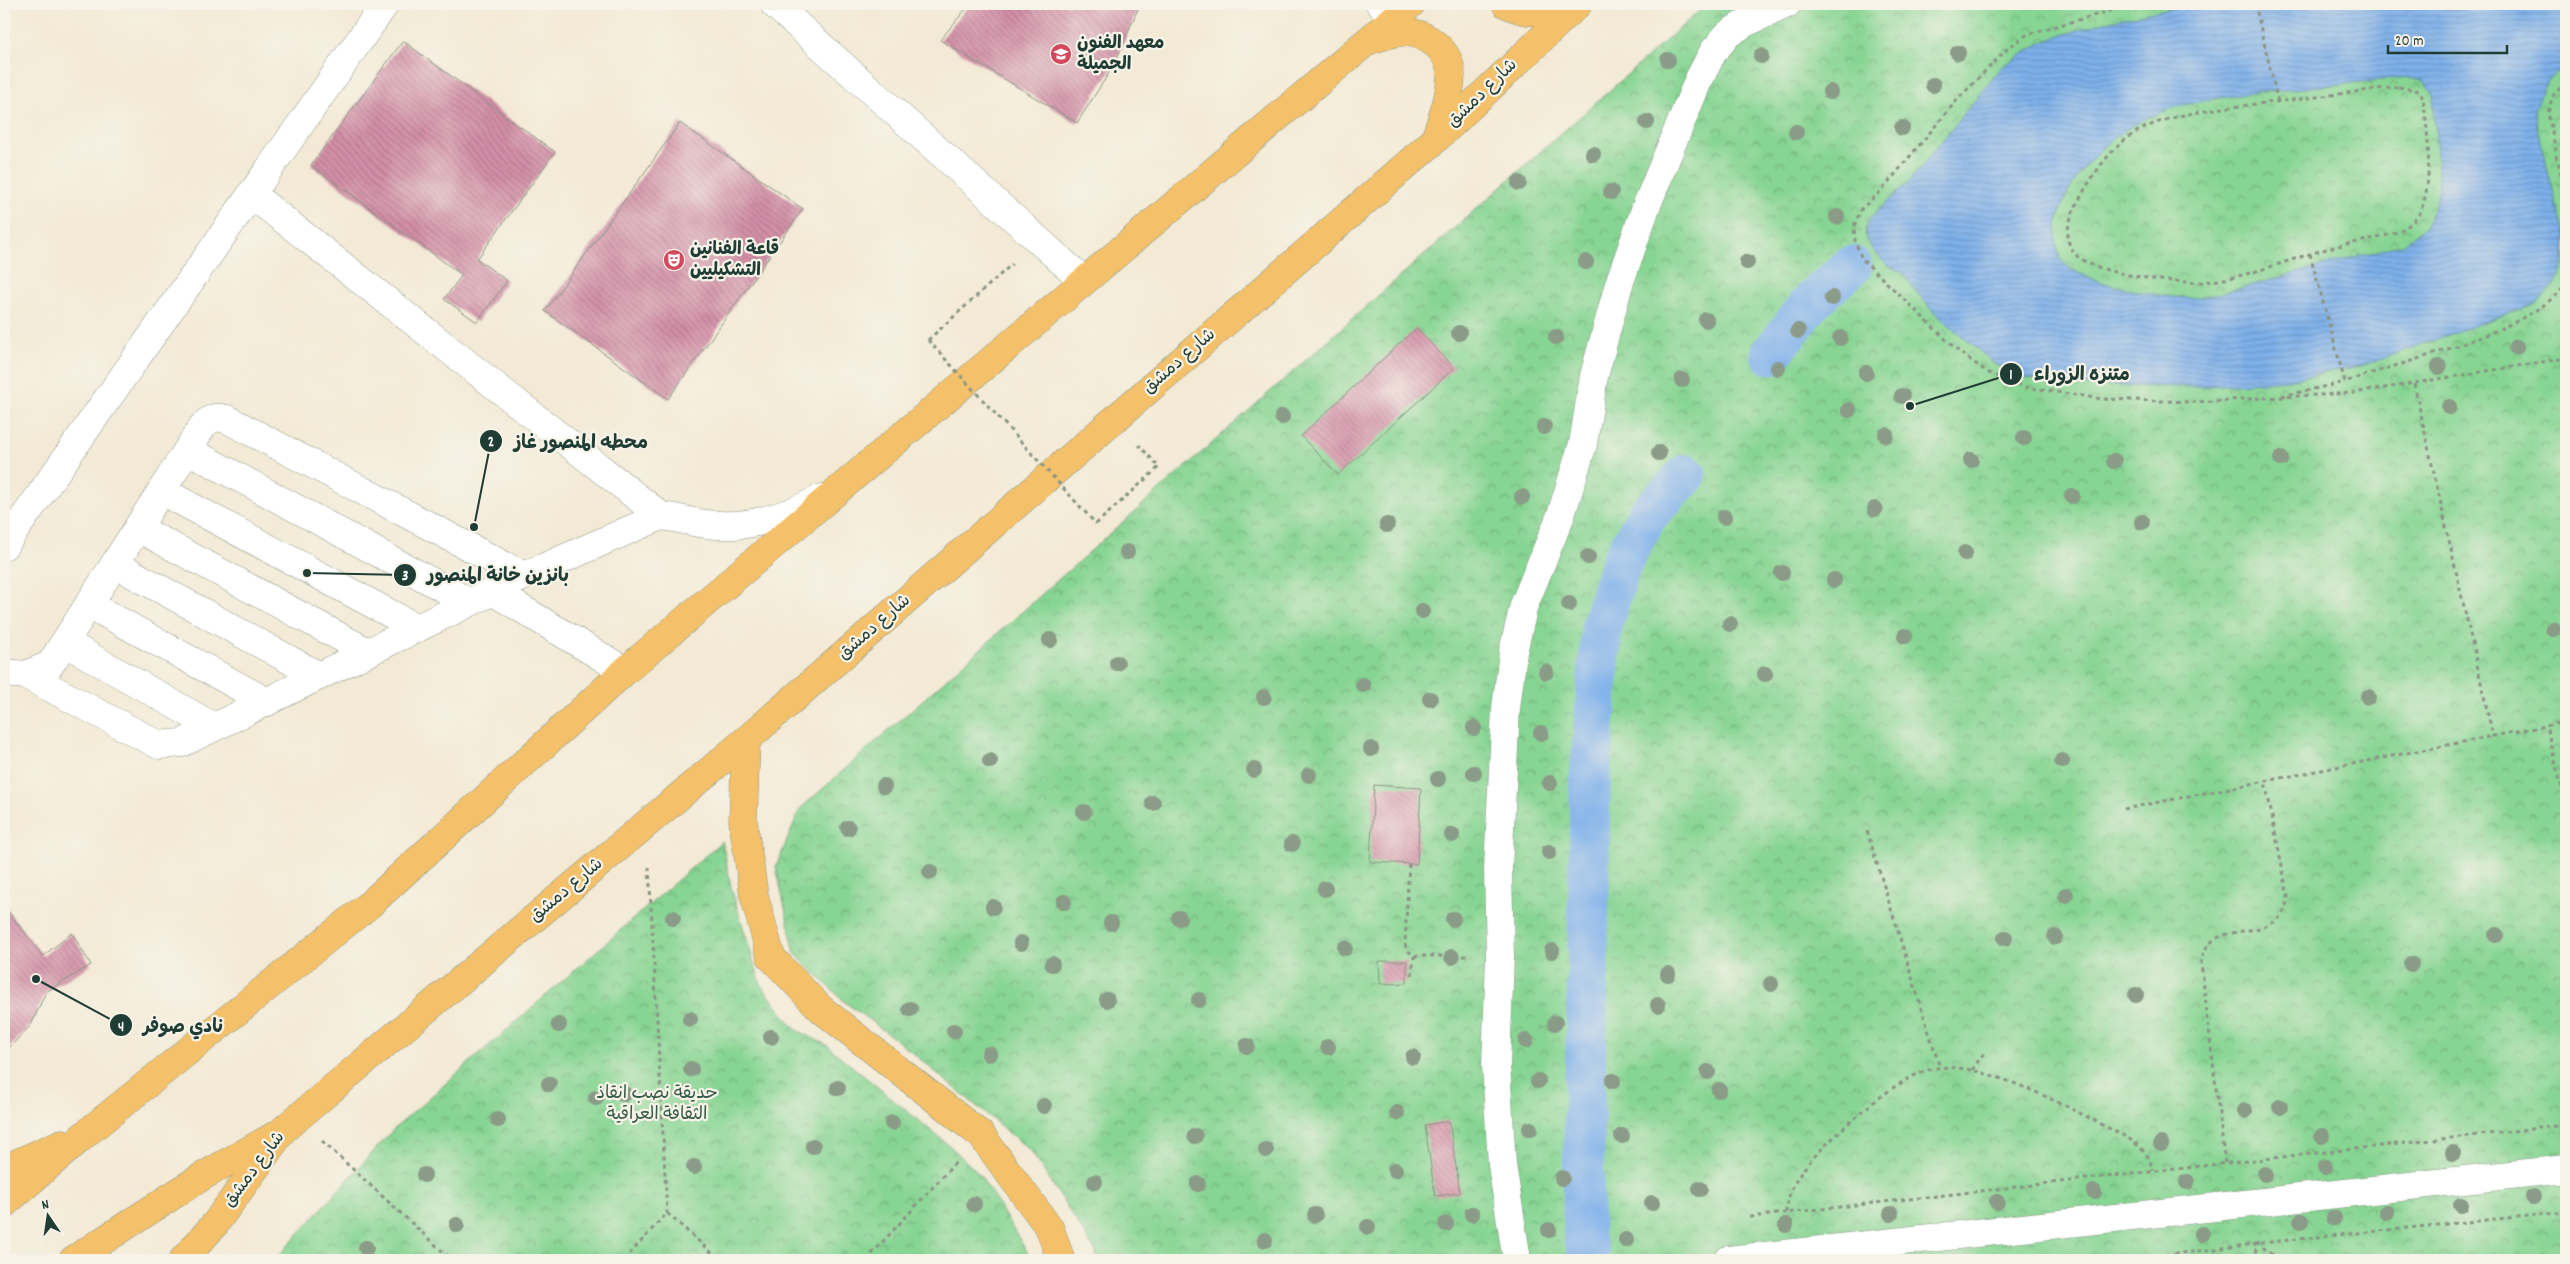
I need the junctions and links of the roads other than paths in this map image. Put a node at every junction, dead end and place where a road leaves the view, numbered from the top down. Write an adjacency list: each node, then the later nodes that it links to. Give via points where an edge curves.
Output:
1 (385, 4): 10 (street)
2 (774, 4): 11 (street)
3 (1506, 4): 4 (main road, via 1524,12)
4 (1567, 4)
5 (1578, 4): 9 (main road, شارع دمشق)
6 (1787, 4): 39 (street, via 1728,34 1713,52 1698,81 1646,207 1619,284 1594,376 1583,444 1561,515 1524,605 1513,652 1506,708 1498,869 1500,956 1496,1010 1498,1124)
7 (1396, 8): 8 (main road)
8 (1369, 40): 9 (main road, via 1402,31 1419,34 1432,41 1446,56 1451,74 1447,105); 11 (main road)
9 (1435, 140): 30 (main road, شارع دمشق)
10 (252, 194): 15 (street); 17 (street)
11 (1084, 281): 13 (main road)
12 (188, 450): 14 (street); 19 (street, via 206,422 220,417); 20 (street)
13 (842, 488): 15 (street, via 794,513 764,522 718,525); 25 (main road)
14 (162, 491): 16 (street); 22 (street)
15 (661, 516): 19 (street)
16 (138, 528): 18 (street); 24 (street)
17 (4, 546)
18 (115, 564): 21 (street); 27 (street)
19 (524, 576): 20 (street)
20 (481, 597): 22 (street); 25 (street)
21 (90, 605): 23 (street); 28 (street)
22 (417, 628): 24 (street)
23 (66, 643): 26 (street, via 50,665); 29 (street)
24 (368, 652): 27 (street)
25 (625, 671): 32 (main road, via 369,905)
26 (15, 674): 29 (street, via 159,745 182,743)
27 (319, 676): 28 (street)
28 (267, 702): 29 (street)
29 (214, 727)
30 (746, 740): 31 (main road, شارع دمشق); 38 (main road, via 743,821 754,895 771,956 821,1010 981,1135 1050,1229)
31 (290, 1125): 36 (main road, via 203,1176); 37 (main road, شارع دمشق, via 215,1224)
32 (89, 1131): 33 (main road); 35 (main road)
33 (4, 1168)
34 (2566, 1169): 40 (street)
35 (4, 1204)
36 (73, 1260)
37 (183, 1260)
38 (1061, 1260)
39 (1517, 1260)
40 (1728, 1260)

